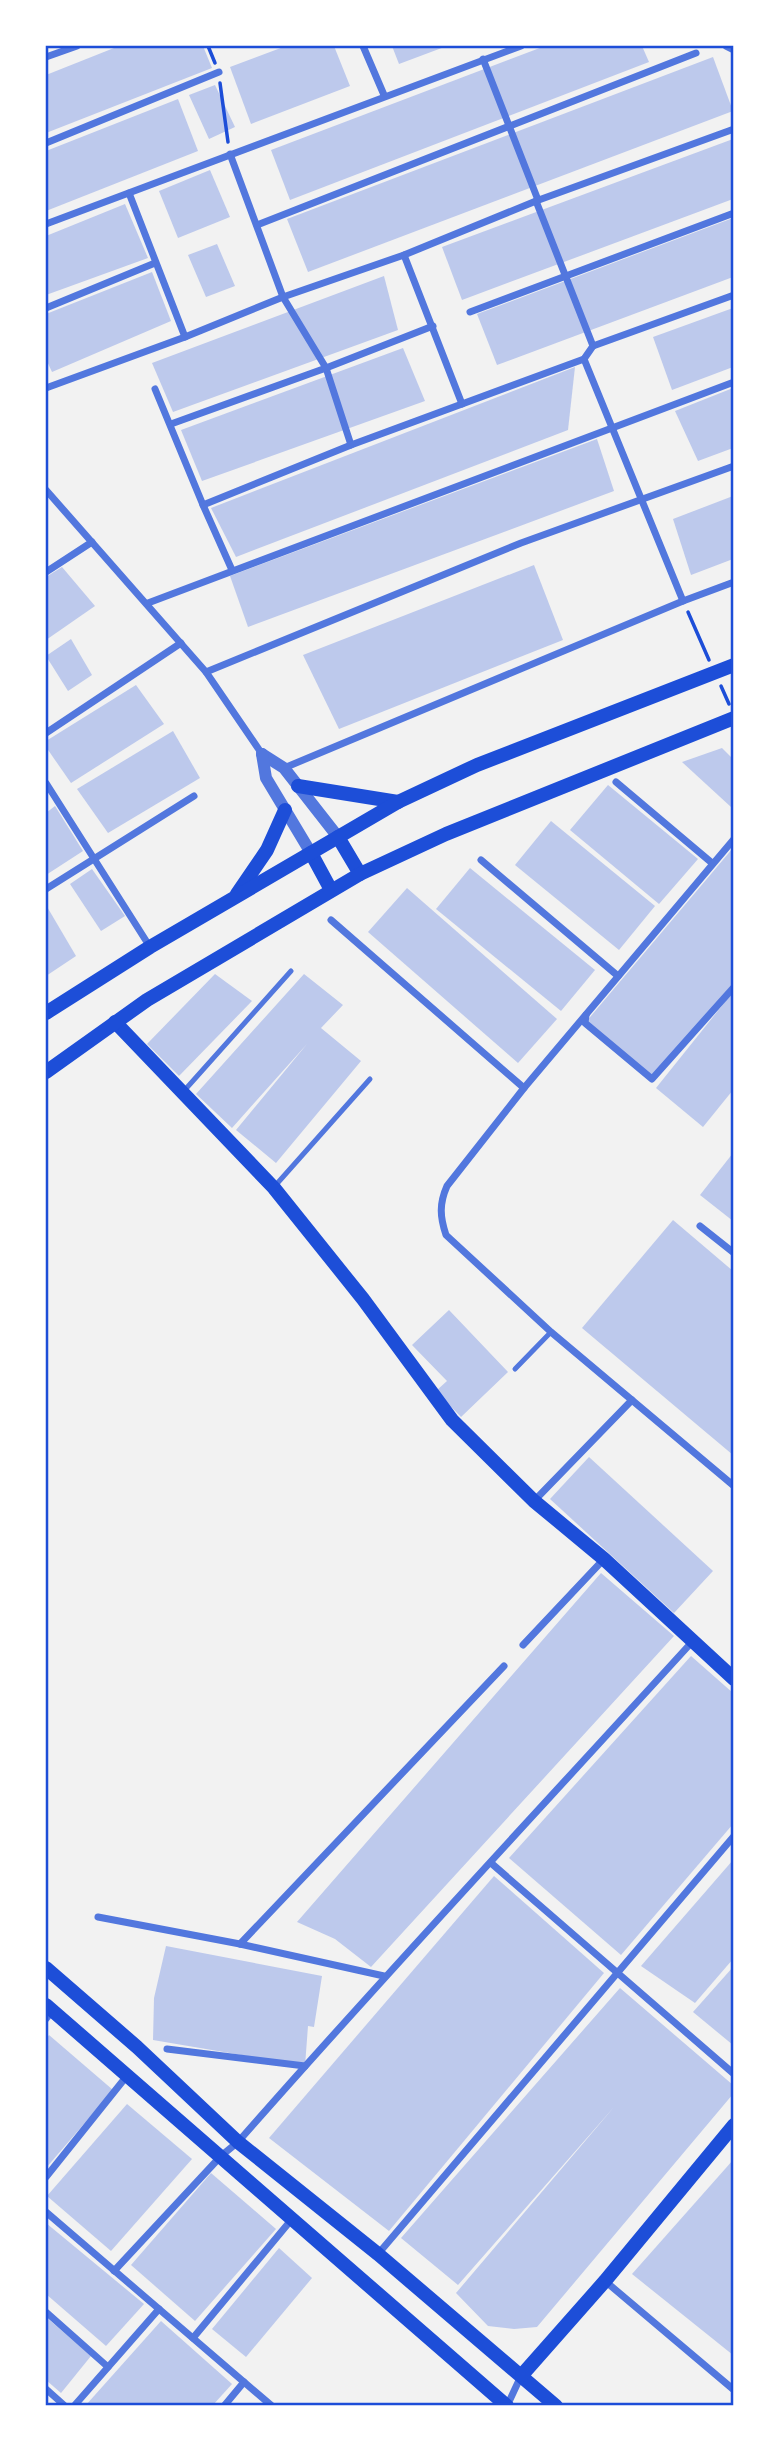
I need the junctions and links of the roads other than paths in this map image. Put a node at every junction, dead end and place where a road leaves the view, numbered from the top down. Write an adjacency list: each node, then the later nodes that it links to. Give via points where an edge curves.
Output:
1 (78, 46): 7 (street)
2 (363, 46): 10 (street)
3 (521, 46): 8 (street)
4 (726, 46): 5 (street)
5 (733, 50)
6 (696, 53): 11 (street)
7 (46, 57)
8 (483, 59): 10 (street); 11 (street)
9 (219, 72): 13 (street)
10 (384, 95): 14 (street)
11 (511, 127): 16 (street); 19 (street)
12 (733, 129): 16 (street)
13 (46, 143)
14 (230, 154): 15 (street); 19 (street)
15 (129, 193): 18 (street); 21 (street)
16 (537, 200): 20 (street); 22 (street)
17 (733, 214): 22 (street)
18 (46, 224)
19 (257, 225): 24 (street)
20 (404, 254): 24 (street); 27 (street)
21 (155, 263): 25 (street); 28 (street)
22 (566, 277): 26 (street); 29 (street)
23 (733, 295): 29 (street)
24 (283, 297): 28 (street); 31 (street)
25 (46, 308)
26 (470, 312)
27 (433, 326): 31 (street); 35 (street)
28 (185, 337): 33 (street)
29 (593, 346): 30 (street)
30 (584, 359): 35 (street); 37 (street)
31 (326, 368): 36 (street); 38 (street)
32 (733, 382): 37 (street)
33 (46, 388)
34 (155, 389): 36 (street)
35 (463, 404): 38 (street)
36 (171, 424): 42 (street)
37 (610, 427): 41 (street); 44 (street)
38 (351, 445): 42 (street)
39 (733, 466): 41 (street)
40 (46, 490): 43 (street)
41 (640, 499): 47 (street); 51 (street)
42 (203, 505): 44 (street)
43 (92, 542): 45 (street); 48 (street)
44 (232, 570): 48 (street)
45 (46, 572)
46 (733, 582): 47 (street)
47 (682, 601): 55 (street)
48 (148, 603): 49 (street)
49 (181, 643): 51 (street); 53 (street)
50 (733, 666): 60 (main road, via 477,765)
51 (206, 672): 54 (street)
52 (733, 718): 68 (main road, via 446,834)
53 (46, 733)
54 (262, 754): 55 (street); 61 (street, via 267,778)
55 (284, 768): 58 (street)
56 (616, 782): 67 (street)
57 (46, 783): 65 (street)
58 (298, 786): 60 (main road); 62 (street)
59 (194, 796): 65 (street)
60 (398, 802): 62 (main road)
61 (285, 810): 64 (street); 71 (main road, via 267,850)
62 (338, 837): 64 (main road); 68 (main road)
63 (733, 839): 67 (street)
64 (311, 853): 70 (main road); 71 (main road)
65 (94, 858): 69 (street); 73 (street)
66 (481, 860): 75 (street)
67 (712, 863): 75 (street)
68 (360, 874): 70 (main road)
69 (46, 889)
70 (331, 890): 79 (main road)
71 (234, 898): 73 (main road)
72 (331, 920): 82 (street)
73 (150, 947): 77 (main road)
74 (291, 971): 83 (lane)
75 (618, 976): 78 (street)
76 (733, 987): 78 (street, via 652,1079 585,1023)
77 (46, 1013)
78 (586, 1015): 82 (street)
79 (115, 1022): 80 (main road); 83 (main road)
80 (46, 1072)
81 (370, 1079): 84 (lane)
82 (523, 1088): 87 (street, via 447,1186 440,1201 442,1222 446,1236)
83 (183, 1093): 84 (main road)
84 (274, 1188): 91 (main road, via 452,1420)
85 (700, 1226): 86 (street)
86 (733, 1253)
87 (551, 1332): 88 (lane); 89 (street)
88 (515, 1369)
89 (632, 1400): 90 (street); 91 (street)
90 (733, 1486)
91 (534, 1501): 92 (main road)
92 (604, 1559): 93 (main road); 94 (street)
93 (692, 1642): 96 (main road); 98 (street)
94 (523, 1645)
95 (504, 1666): 100 (street)
96 (733, 1679)
97 (733, 1836): 102 (street)
98 (491, 1863): 102 (street); 103 (street)
99 (98, 1917): 100 (street)
100 (240, 1944): 103 (street)
101 (46, 1968): 110 (main road)
102 (616, 1973): 107 (street); 115 (street)
103 (384, 1976): 106 (street)
104 (48, 2012): 108 (main road)
105 (167, 2049): 106 (street)
106 (305, 2066): 110 (street)
107 (733, 2074)
108 (126, 2077): 111 (main road); 112 (street)
109 (733, 2125): 117 (main road)
110 (238, 2142): 111 (street); 115 (main road)
111 (221, 2156): 114 (main road); 116 (street)
112 (46, 2177)
113 (46, 2212): 116 (street)
114 (292, 2218): 120 (street); 126 (main road)
115 (379, 2254): 122 (main road)
116 (114, 2271): 118 (street)
117 (605, 2281): 122 (main road); 125 (street)
118 (159, 2309): 120 (street); 121 (street)
119 (46, 2312): 121 (street)
120 (193, 2338): 123 (street)
121 (108, 2367): 128 (street)
122 (522, 2375): 126 (street); 131 (main road)
123 (244, 2382): 129 (street); 130 (street)
124 (46, 2389): 127 (street)
125 (733, 2390)
126 (507, 2405)
127 (65, 2406)
128 (74, 2406)
129 (224, 2406)
130 (272, 2406)
131 (556, 2406)

